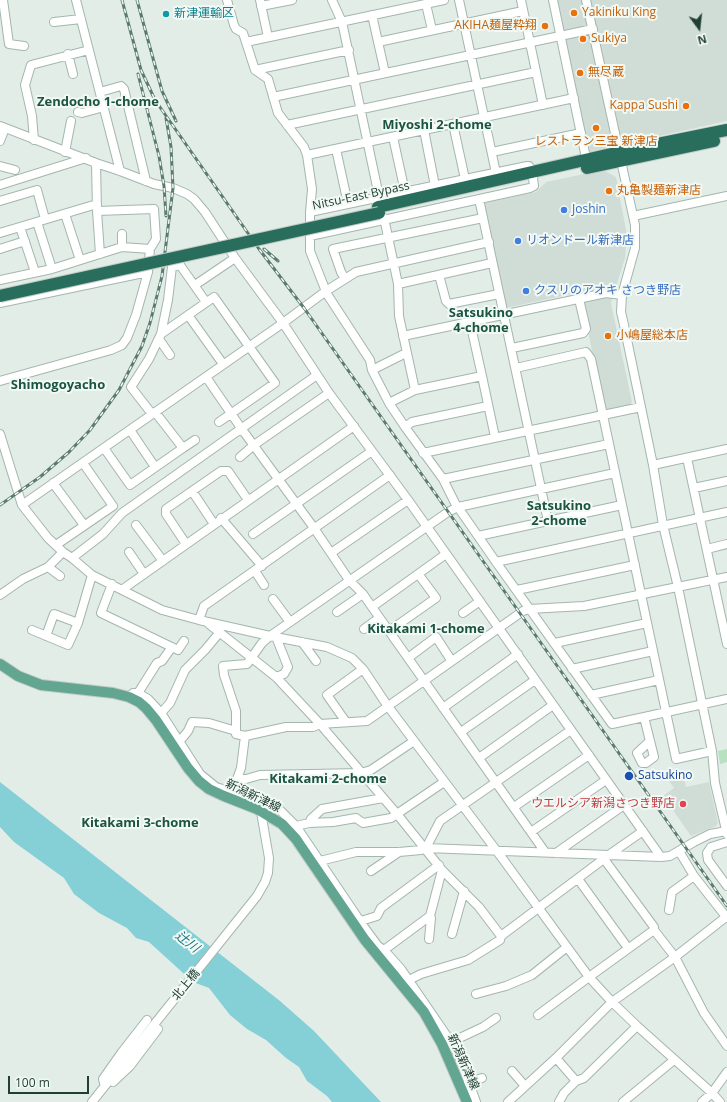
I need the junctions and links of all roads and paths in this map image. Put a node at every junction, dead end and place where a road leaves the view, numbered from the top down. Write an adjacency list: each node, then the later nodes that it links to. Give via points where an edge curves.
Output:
1 (3, 0): 26 (street, via 9,44)
2 (76, 0): 15 (street)
3 (227, 0): 23 (street, via 234,25 243,33)
4 (292, 0): 12 (street)
5 (332, 0): 17 (street)
6 (444, 0): 11 (street)
7 (460, 0): 18 (street)
8 (521, 0): 13 (street)
9 (553, 0): 21 (street)
10 (586, 0): 19 (street)
11 (429, 2): 14 (street); 20 (street)
12 (261, 3): 22 (street)
13 (523, 11): 18 (street); 25 (street)
14 (372, 15): 17 (street); 24 (street)
15 (81, 19): 16 (street); 27 (street)
16 (54, 22)
17 (342, 22): 22 (street); 28 (street)
18 (464, 24): 20 (street); 30 (street)
19 (593, 29): 21 (street); 62 (street)
20 (432, 30): 24 (street)
21 (560, 36): 25 (street); 39 (street)
22 (268, 37): 23 (street)
23 (246, 42): 31 (street)
24 (378, 42): 33 (street)
25 (530, 42): 30 (street); 32 (street)
26 (24, 46)
27 (89, 50): 29 (street); 37 (street)
28 (349, 50): 31 (street); 35 (street)
29 (68, 54): 34 (street); 54 (street, via 31,65 25,85)
30 (471, 55): 33 (street); 36 (street)
31 (255, 70): 38 (street, via 268,79)
32 (536, 72): 36 (street); 40 (street)
33 (385, 73): 35 (street)
34 (73, 74)
35 (355, 80): 38 (street); 42 (street)
36 (477, 84): 42 (street); 44 (street)
37 (100, 92): 41 (street); 71 (street, via 121,86 124,89)
38 (274, 97): 47 (street, via 278,113)
39 (574, 98): 40 (street); 51 (street)
40 (543, 105): 44 (street)
41 (104, 107): 43 (street); 67 (street)
42 (361, 109): 47 (street); 56 (street)
43 (78, 112)
44 (484, 117): 46 (street); 59 (street)
45 (70, 121): 58 (street)
46 (453, 124): 49 (street); 70 (street)
47 (287, 125): 61 (street)
48 (2, 127): 54 (street); 55 (street)
49 (424, 130): 52 (street); 73 (street)
50 (727, 130): 62 (highway, Nitsu-East Bypass)
51 (581, 133): 59 (street); 60 (street)
52 (393, 137): 56 (street); 74 (street)
53 (727, 138): 62 (highway, Nitsu-East Bypass)
54 (34, 140): 58 (street)
55 (0, 141)
56 (368, 142): 57 (street); 80 (street)
57 (336, 149): 61 (street); 78 (street)
58 (65, 152): 63 (street)
59 (492, 152): 68 (street)
60 (585, 153)
61 (307, 155): 81 (street, via 312,189)
62 (620, 157): 69 (highway, Nitsu-East Bypass); 83 (street)
63 (86, 158): 64 (street); 72 (street)
64 (96, 163): 67 (street); 79 (street)
65 (0, 166): 66 (street)
66 (15, 170)
67 (120, 170): 71 (street)
68 (496, 173): 69 (street, via 529,166); 70 (street)
69 (532, 175): 76 (street, via 534,186 530,188); 80 (highway, Nitsu-East Bypass)
70 (465, 179): 73 (street)
71 (146, 180): 97 (street, via 173,188 194,199)
72 (3, 182)
73 (436, 186): 74 (street)
74 (405, 192): 80 (street)
75 (727, 196): 83 (street)
76 (479, 199): 80 (street); 84 (street)
77 (0, 201): 85 (street, via 37,190)
78 (348, 204): 80 (street); 81 (street)
79 (97, 207): 82 (street); 95 (street, via 154,209 156,239); 96 (street)
80 (381, 209): 89 (street); 90 (street); 109 (highway, Nitsu-East Bypass); 113 (highway, Nitsu-East Bypass, bridge)
81 (310, 212): 89 (street)
82 (65, 214): 85 (street); 98 (street)
83 (633, 216): 112 (street, via 635,248)
84 (483, 218): 90 (street); 92 (street)
85 (41, 221): 86 (street); 101 (street)
86 (20, 227): 87 (street); 91 (street)
87 (0, 233)
88 (122, 234): 93 (street)
89 (310, 236): 110 (street, via 310,252)
90 (388, 238): 100 (street); 105 (street, via 333,250)
91 (25, 241): 94 (street); 102 (street)
92 (489, 242): 99 (street); 100 (street)
93 (122, 247): 95 (street); 96 (street)
94 (0, 249)
95 (150, 249): 103 (street)
96 (100, 254): 98 (street)
97 (235, 258): 108 (street); 120 (street)
98 (80, 260): 101 (street)
99 (492, 263): 104 (street); 111 (street)
100 (393, 264): 105 (street, via 356,272); 107 (street)
101 (52, 269): 102 (street)
102 (35, 272): 106 (street)
103 (148, 272): 116 (street); 133 (street, via 136,315 122,345)
104 (439, 275): 107 (street); 111 (street, via 448,304)
105 (345, 279): 110 (street)
106 (0, 280)
107 (398, 284): 121 (street, via 399,316)
108 (195, 285): 115 (street); 122 (street, via 180,265 172,267)
109 (0, 288)
110 (326, 291): 120 (street); 129 (street, via 370,360)
111 (499, 294): 117 (street)
112 (622, 295): 114 (street, via 606,293); 138 (street, via 622,318)
113 (0, 296)
114 (579, 299): 117 (street); 124 (street, via 586,329 583,333)
115 (206, 302): 118 (street); 123 (street, via 214,297)
116 (0, 303)
117 (503, 314): 119 (street); 124 (street)
118 (188, 315): 122 (street); 127 (street)
119 (470, 322): 121 (street); 131 (street)
120 (283, 323): 123 (street); 130 (street)
121 (403, 336): 125 (street)
122 (160, 337): 126 (street); 139 (street, via 131,387)
123 (249, 346): 127 (street); 140 (street, via 275,383)
124 (512, 348): 128 (street)
125 (406, 353): 129 (street); 134 (street)
126 (170, 355)
127 (223, 364): 132 (street)
128 (516, 368): 141 (street, via 586,352 591,359); 147 (street)
129 (372, 370): 136 (street)
130 (317, 375): 135 (street); 145 (street)
131 (482, 376): 134 (street); 137 (street)
132 (206, 377): 139 (street); 140 (street)
133 (0, 381)
134 (415, 390): 136 (street)
135 (329, 393): 143 (street); 152 (street)
136 (389, 403): 144 (street)
137 (488, 406): 144 (street, via 412,422); 149 (street)
138 (641, 407): 141 (street); 162 (street)
139 (154, 413): 146 (street); 154 (street)
140 (232, 414): 142 (street); 145 (street)
141 (602, 414): 147 (street); 151 (street)
142 (219, 422)
143 (354, 426): 156 (street); 166 (street)
144 (405, 427): 157 (street)
145 (241, 428): 152 (street); 200 (street, via 122,513 103,534)
146 (130, 430): 153 (street); 163 (street)
147 (529, 430): 149 (street); 160 (street)
148 (0, 434): 176 (street)
149 (495, 437): 157 (street)
150 (195, 440): 154 (street)
151 (608, 444): 160 (street); 164 (street)
152 (254, 445): 158 (street); 166 (street)
153 (104, 448): 161 (street); 163 (street, via 130,485)
154 (183, 448): 163 (street)
155 (727, 449): 159 (street)
156 (372, 451): 165 (street); 175 (street)
157 (423, 453): 167 (street)
158 (240, 457)
159 (687, 458): 162 (street); 170 (street)
160 (535, 459): 167 (street); 171 (street)
161 (83, 463): 169 (street); 184 (street, via 113,506)
162 (653, 465): 186 (street)
163 (155, 467)
164 (615, 473): 171 (street); 177 (street)
165 (390, 475): 174 (street); 188 (street)
166 (279, 478): 173 (street); 175 (street)
167 (443, 479): 178 (street)
168 (727, 481): 170 (street)
169 (53, 483): 176 (street); 184 (street)
170 (694, 488): 181 (street)
171 (541, 489): 178 (street); 182 (street)
172 (192, 491): 173 (street, via 221,470 228,471); 183 (street); 192 (street, via 166,509 166,514)
173 (248, 500): 180 (street)
174 (408, 500): 187 (street); 198 (street)
175 (296, 504): 188 (street); 190 (street)
176 (22, 505): 194 (street)
177 (622, 505): 182 (street); 189 (street)
178 (458, 507): 187 (street); 191 (street)
179 (727, 512): 181 (street)
180 (221, 518): 183 (street); 205 (street)
181 (700, 518): 186 (street); 195 (street)
182 (548, 520): 191 (street)
183 (214, 524): 192 (street)
184 (84, 525): 194 (street)
185 (136, 525): 201 (street)
186 (663, 525): 189 (street); 215 (street)
187 (427, 527): 199 (street); 211 (street)
188 (314, 528): 198 (street); 205 (street)
189 (628, 533): 202 (street); 203 (street)
190 (253, 534)
191 (478, 536): 202 (street)
192 (186, 544): 201 (street)
193 (727, 544): 195 (street)
194 (56, 545): 196 (street)
195 (707, 549): 212 (street)
196 (63, 552): 200 (street); 204 (street)
197 (129, 552): 207 (street)
198 (331, 553): 211 (street)
199 (446, 554): 208 (street); 222 (street)
200 (72, 558): 206 (street)
201 (162, 561): 207 (street)
202 (496, 562): 217 (street)
203 (635, 565): 217 (street); 219 (street)
204 (48, 567): 209 (street); 220 (street, via 23,579)
205 (258, 568): 214 (street); 228 (street, via 204,606)
206 (92, 574): 213 (street); 230 (street)
207 (144, 574): 216 (street)
208 (419, 575): 223 (street); 235 (street, via 436,598)
209 (60, 576)
210 (727, 577): 212 (street)
211 (349, 580): 218 (street); 229 (street)
212 (713, 580): 215 (street); 242 (street)
213 (112, 584): 216 (street); 243 (street, via 101,613)
214 (264, 585)
215 (678, 587): 219 (street); 260 (street)
216 (123, 589): 228 (street, via 162,610)
217 (517, 590): 224 (street)
218 (363, 594): 223 (street); 225 (street)
219 (641, 594): 224 (street, via 584,606); 231 (street)
220 (0, 595)
221 (273, 599): 229 (street)
222 (480, 600): 226 (street); 232 (street)
223 (372, 607): 227 (street)
224 (529, 609): 232 (street, via 522,611); 241 (street)
225 (337, 612)
226 (463, 613)
227 (379, 618): 233 (street); 235 (street)
228 (202, 621): 236 (street); 238 (street)
229 (290, 622): 238 (street)
230 (78, 623): 237 (street, via 68,645); 237 (street, via 54,614)
231 (647, 623): 241 (street); 244 (street)
232 (499, 628): 245 (street); 248 (street)
233 (364, 629)
234 (32, 630): 237 (street)
235 (389, 631): 247 (street)
236 (220, 632): 246 (street); 265 (street, via 185,670 170,703)
237 (46, 636)
238 (273, 637): 240 (street); 246 (street, via 262,643); 253 (street, via 288,667 284,674)
239 (184, 641): 243 (street, via 178,650)
240 (302, 642): 249 (street); 251 (street, via 327,647 352,658)
241 (555, 643): 252 (street)
242 (727, 644)
243 (172, 647): 257 (street)
244 (653, 651): 252 (street); 256 (street)
245 (518, 654): 255 (street); 263 (street)
246 (252, 658): 253 (street); 270 (street, via 247,664 224,666 224,675 236,711)
247 (408, 658): 248 (street, via 436,637); 254 (street)
248 (452, 660): 254 (street)
249 (316, 661)
250 (0, 664): 257 (main road, 新潟新津線, via 18,676 41,685)
251 (363, 669): 261 (street); 267 (street, via 327,695)
252 (572, 669): 258 (street)
253 (276, 677): 268 (street)
254 (424, 680): 261 (street); 263 (street)
255 (535, 680): 262 (street); 271 (street)
256 (659, 680): 258 (street); 264 (street)
257 (133, 695): 265 (street, via 148,699); 290 (main road, 新潟新津線, via 156,720 199,781 209,789)
258 (591, 695): 266 (street, via 612,724)
259 (727, 699): 260 (street)
260 (702, 704): 264 (street); 276 (street)
261 (387, 705): 267 (street, via 367,721); 273 (street)
262 (553, 705): 269 (street); 278 (street)
263 (443, 708): 271 (street)
264 (666, 712): 266 (street); 276 (street, via 676,759)
265 (160, 713): 275 (street)
266 (644, 717): 274 (street)
267 (346, 722): 268 (street)
268 (320, 724): 272 (street, via 313,727 286,727); 279 (street)
269 (571, 730): 277 (street); 283 (street)
270 (236, 731): 272 (street, via 236,734); 275 (street, via 209,723 192,722)
271 (461, 732): 278 (street)
272 (245, 736): 280 (street)
273 (414, 741): 279 (street, via 370,770); 282 (street)
274 (650, 741)
275 (179, 742): 284 (street, via 200,774 216,787)
276 (712, 752): 286 (street, via 715,783)
277 (589, 756): 281 (street); 289 (street)
278 (479, 758): 283 (street)
279 (361, 773): 280 (street); 285 (street)
280 (237, 778): 284 (street)
281 (606, 780): 288 (street); 295 (street)
282 (444, 782): 287 (street); 291 (street)
283 (496, 783): 287 (street); 289 (street)
284 (229, 791): 290 (street); 293 (street, via 281,811)
285 (383, 798): 291 (street); 292 (street, via 322,809)
286 (723, 798): 296 (street)
287 (462, 805): 298 (street, via 440,821); 299 (street)
288 (624, 806): 294 (street); 303 (street)
289 (514, 807): 295 (street)
290 (259, 811): 293 (street, via 275,814); 324 (main road, 新潟新津線, via 282,824 296,839 365,940); 344 (street, 北上橋, via 269,858 265,882 257,896)
291 (397, 814): 292 (street, via 391,818 363,823 356,818); 298 (street)
292 (309, 823): 293 (street)
293 (296, 826): 306 (street)
294 (642, 831): 304 (street); 305 (street)
295 (532, 832): 302 (street)
296 (727, 832): 300 (street, via 704,837)
297 (727, 842): 311 (street, via 711,848 707,853 708,860)
298 (426, 848): 299 (street); 301 (street); 307 (street)
299 (496, 850): 302 (street); 313 (street)
300 (679, 851): 305 (street); 309 (street)
301 (399, 852): 306 (street, via 356,852); 308 (street)
302 (544, 852): 303 (street)
303 (556, 853): 304 (street)
304 (606, 857): 305 (street); 310 (street); 318 (street)
305 (661, 857)
306 (320, 861): 317 (street)
307 (441, 867): 312 (street); 315 (street); 317 (street, via 382,908 377,916)
308 (371, 871)
309 (694, 876): 314 (street, via 672,892); 316 (street)
310 (578, 879): 313 (street); 322 (street)
311 (727, 886)
312 (464, 891): 319 (street); 320 (street)
313 (539, 908): 320 (street); 323 (street)
314 (669, 910)
315 (430, 916): 321 (street); 324 (street)
316 (727, 918): 325 (street)
317 (361, 921): 324 (street)
318 (654, 930): 325 (street); 326 (street)
319 (452, 934)
320 (501, 936): 327 (street, via 500,940 468,960)
321 (429, 939)
322 (625, 944)
323 (567, 947): 326 (street); 328 (street, via 532,975 506,986)
324 (382, 954): 327 (street, via 386,961); 348 (main road, 新潟新津線, via 424,1012 442,1044)
325 (675, 957): 329 (street); 336 (street, via 704,1013)
326 (589, 977): 329 (street); 330 (street)
327 (408, 980): 335 (street)
328 (476, 994)
329 (612, 1002): 333 (street); 337 (street)
330 (538, 1015)
331 (496, 1018): 335 (street)
332 (147, 1020): 344 (street, via 103,1079)
333 (637, 1026): 338 (street); 342 (street, via 584,1078)
334 (158, 1030): 344 (street, via 130,1066 111,1084)
335 (451, 1042): 343 (street, via 459,1056)
336 (727, 1046)
337 (556, 1058): 342 (street); 345 (street)
338 (674, 1060): 346 (street); 352 (street)
339 (512, 1071): 345 (street)
340 (727, 1072): 346 (street)
341 (482, 1078): 343 (street)
342 (576, 1081): 351 (street)
343 (468, 1083): 349 (street)
344 (104, 1086): 347 (street)
345 (525, 1086): 350 (street)
346 (712, 1093): 353 (street); 354 (street)
347 (92, 1102)
348 (467, 1102)
349 (476, 1102)
350 (508, 1102)
351 (559, 1102)
352 (623, 1102)
353 (702, 1102)
354 (720, 1102)

